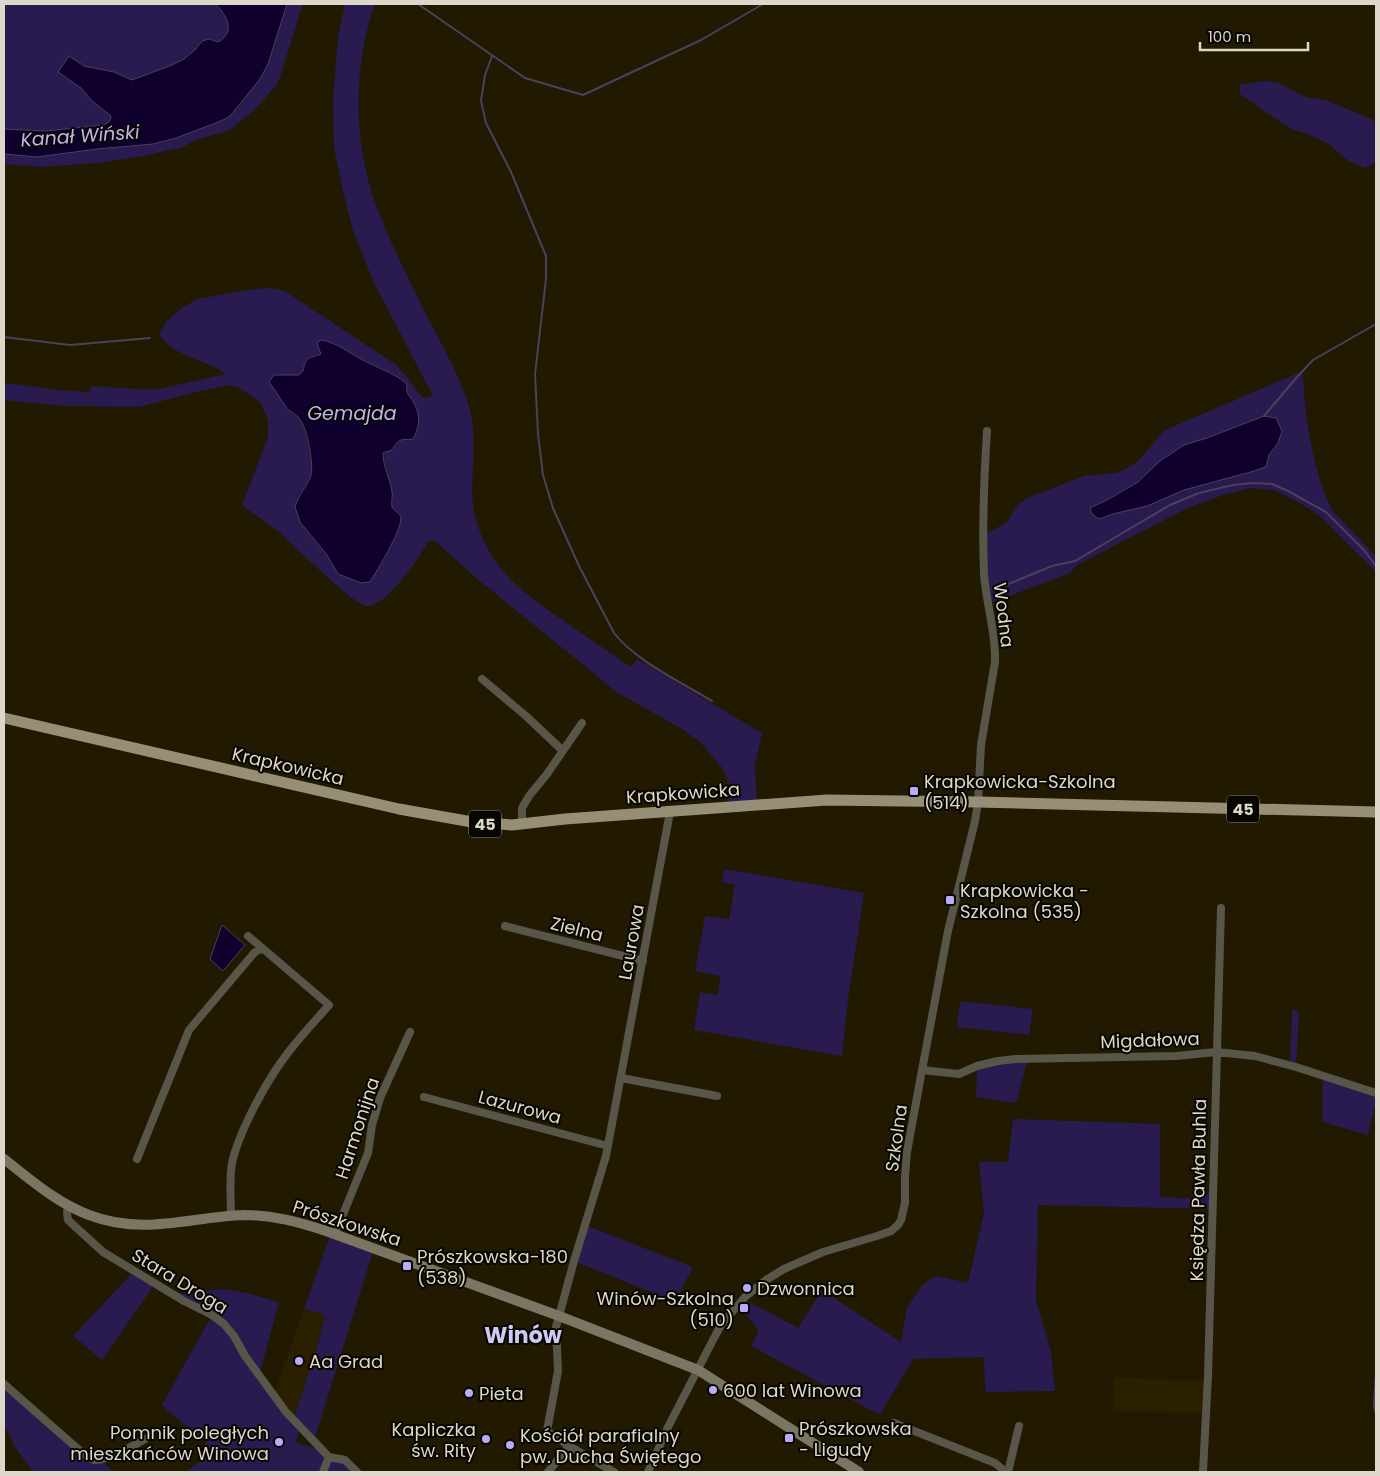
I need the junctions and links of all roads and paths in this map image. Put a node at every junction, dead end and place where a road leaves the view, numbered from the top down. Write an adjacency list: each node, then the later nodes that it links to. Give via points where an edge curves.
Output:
1 (987, 431): 6 (street, Wodna, via 984,576 995,662 981,745)
2 (482, 679): 5 (street)
3 (4, 718): 9 (main road, Krapkowicka / 45, via 399,809 472,822)
4 (582, 723): 5 (street)
5 (562, 750): 9 (street, via 522,808)
6 (978, 802): 7 (main road, Krapkowicka / 45, via 827,800); 8 (main road, Krapkowicka / 45); 17 (street, Szkolna, via 948,931)
7 (670, 812): 9 (main road, Krapkowicka / 45); 14 (street, Laurowa)
8 (1376, 812)
9 (522, 824)
10 (1221, 908): 16 (street, Księdza Pawła Buhla)
11 (505, 926): 14 (street, Zielna)
12 (248, 936): 13 (street)
13 (263, 949): 23 (street, via 254,953 189,1030); 26 (street, via 329,1005 287,1054 244,1128 232,1163)
14 (643, 961): 18 (street, Laurowa)
15 (410, 1032): 27 (street, Harmonijna, via 380,1098 368,1153)
16 (1216, 1052): 17 (street, Migdałowa, via 1176,1056 1016,1059 977,1066 959,1074); 19 (street, Migdałowa, via 1255,1056 1296,1066); 43 (street, Księdza Pawła Buhla)
17 (922, 1070): 29 (street, Szkolna, via 907,1152 905,1203 898,1225 878,1236 823,1252 766,1280 745,1297 721,1325)
18 (621, 1078): 20 (street); 22 (street, Laurowa)
19 (1376, 1094)
20 (717, 1096)
21 (424, 1097): 22 (street, Lazurowa)
22 (608, 1146): 28 (street, Laurowa)
23 (137, 1159)
24 (4, 1160): 25 (main road, Prószkowska)
25 (68, 1206): 26 (main road, Prószkowska, via 104,1220 134,1225 174,1224); 35 (street, Stara Droga, via 68,1220 103,1252 224,1324 274,1397)
26 (231, 1216): 27 (main road, Prószkowska, via 275,1217)
27 (335, 1234): 28 (main road, Prószkowska)
28 (559, 1316): 29 (main road, Prószkowska); 34 (street, Laurowa, via 556,1327 558,1371 547,1431)
29 (698, 1370): 40 (street); 41 (main road, Prószkowska)
30 (4, 1384): 33 (street, via 94,1460 118,1453)
31 (894, 1423): 42 (street, via 995,1463)
32 (1019, 1426): 42 (street)
33 (145, 1438)
34 (569, 1446): 38 (street); 39 (street)
35 (329, 1457): 36 (street); 37 (street, Stara Droga, via 345,1460)
36 (323, 1472)
37 (358, 1472)
38 (548, 1472)
39 (614, 1472)
40 (648, 1472)
41 (859, 1472)
42 (1007, 1472)
43 (1204, 1472)

